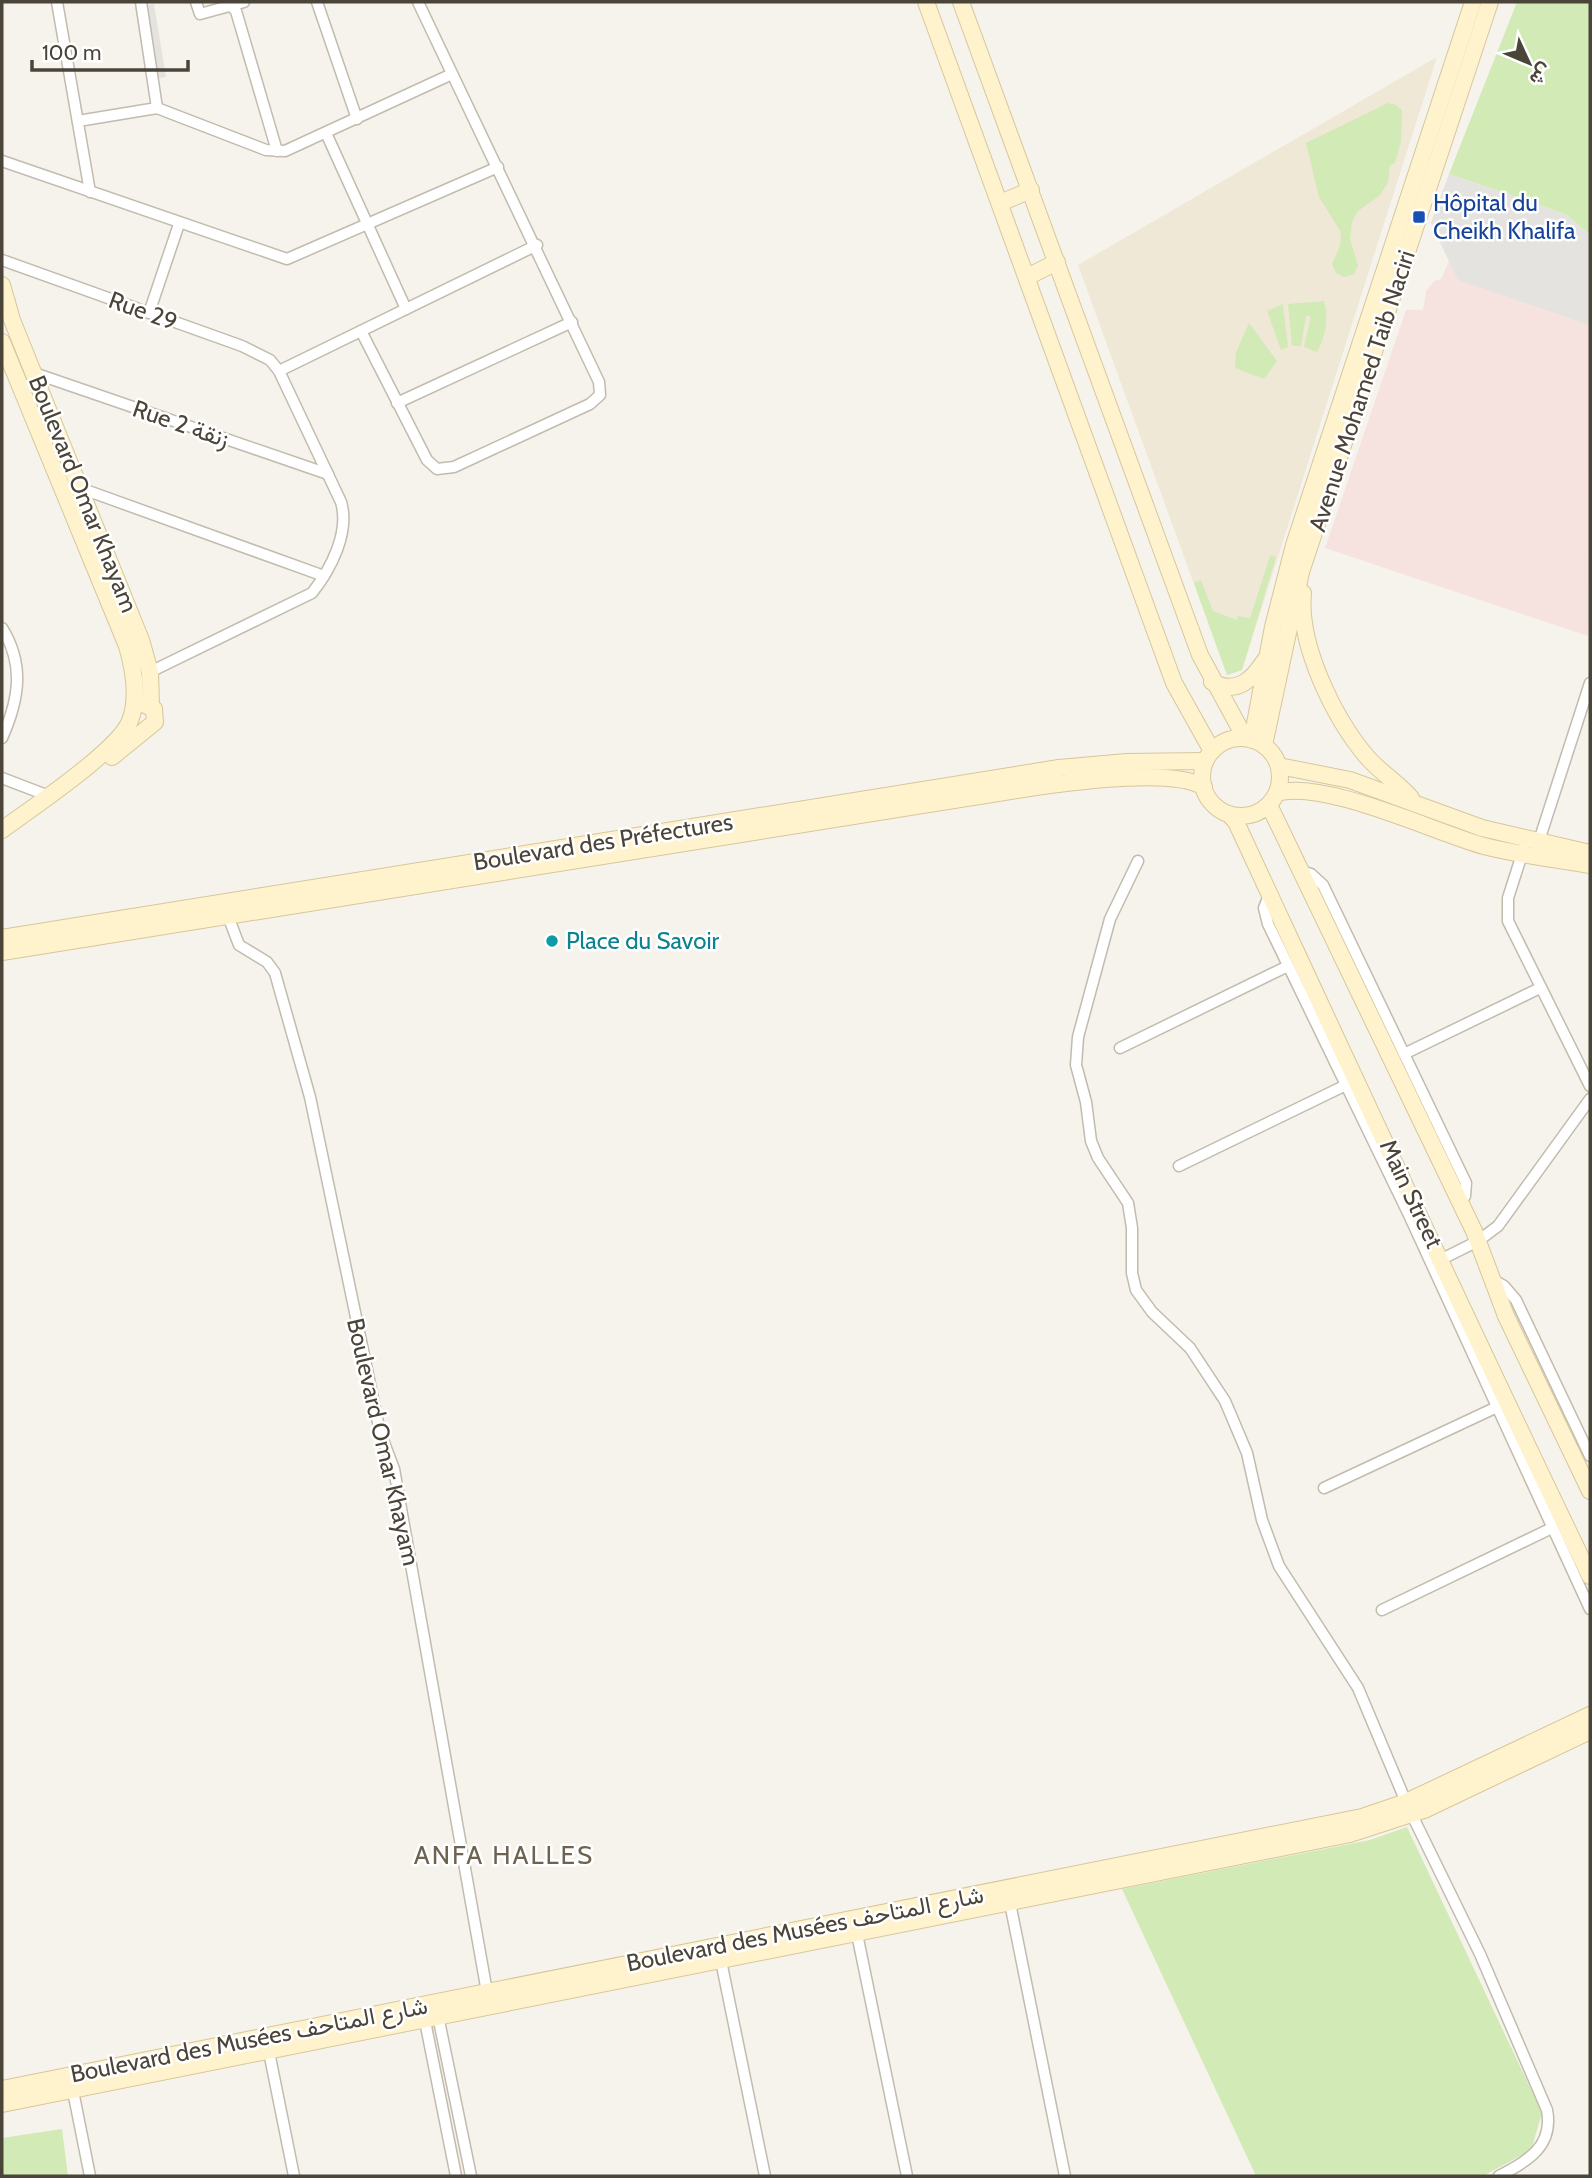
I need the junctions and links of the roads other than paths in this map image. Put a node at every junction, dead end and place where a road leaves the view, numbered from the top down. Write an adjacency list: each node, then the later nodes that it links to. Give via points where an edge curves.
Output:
1 (57, 2): 15 (street)
2 (141, 2): 13 (street)
3 (196, 2): 11 (street, via 200,14)
4 (244, 2): 11 (street)
5 (317, 2): 14 (street)
6 (418, 2): 12 (street)
7 (926, 2): 22 (street)
8 (961, 2): 20 (street)
9 (1473, 2): 43 (street, Avenue Mohamed Taib Naciri, via 1299,527)
10 (1490, 2): 40 (street, Avenue Mohamed Taib Naciri)
11 (231, 6): 17 (street)
12 (452, 75): 14 (street); 19 (street)
13 (157, 108): 15 (street); 17 (street)
14 (357, 119): 16 (street)
15 (78, 121): 21 (street)
16 (326, 133): 17 (street); 24 (street)
17 (277, 151)
18 (2, 161): 21 (street)
19 (498, 167): 24 (street); 25 (street)
20 (1031, 190): 22 (street); 27 (street)
21 (90, 192): 23 (street)
22 (1000, 203): 28 (street)
23 (179, 225): 24 (street, via 287,259); 31 (street)
24 (368, 225): 30 (street)
25 (537, 245): 30 (street); 32 (street)
26 (2, 260): 31 (street, Rue 29)
27 (1057, 262): 28 (street); 45 (street)
28 (1027, 277): 51 (street, via 1174,683)
29 (2, 285): 36 (street, Boulevard Omar Khayam)
30 (406, 309): 33 (street)
31 (149, 313): 35 (street, Rue 29, via 242,346)
32 (572, 322): 37 (street); 37 (street, via 600,386 597,399 578,410 441,470 429,464)
33 (361, 331): 35 (street); 37 (street)
34 (2, 342): 48 (street, Boulevard Omar Khayam, via 127,646)
35 (279, 370): 38 (street)
36 (34, 373): 38 (street, Rue 2 زنقة); 39 (street, Boulevard Omar Khayam)
37 (397, 403)
38 (328, 474): 41 (street, via 344,514)
39 (80, 488): 41 (street); 44 (street, Boulevard Omar Khayam)
40 (1301, 572): 50 (street, Avenue Mohamed Taib Naciri); 57 (street, via 1304,632 1314,663 1360,748)
41 (324, 576): 44 (street, via 303,600)
42 (2, 628): 49 (street, via 16,656 18,688)
43 (1268, 655): 45 (street, via 1246,683 1230,687); 50 (street, Avenue Mohamed Taib Naciri)
44 (150, 672): 47 (street, Boulevard Omar Khayam)
45 (1212, 681): 50 (street)
46 (1590, 683): 61 (street)
47 (151, 706): 48 (street, via 139,704); 48 (street, Boulevard Omar Khayam, via 155,722)
48 (136, 719): 55 (street); 60 (street, via 85,781)
49 (2, 738)
50 (1254, 741): 51 (street, via 1231,739); 52 (street)
51 (1209, 756): 54 (street); 63 (street, Boulevard des Préfectures, via 1059,768)
52 (1279, 766): 56 (street); 57 (street, via 1350,780)
53 (2, 778): 55 (street)
54 (1204, 787): 58 (street, via 1213,803); 63 (street, Boulevard des Préfectures, via 1176,780 1084,781)
55 (49, 796): 59 (street)
56 (1273, 799): 58 (street, via 1250,815); 61 (street, via 1298,790 1335,797 1483,845); 66 (street, Main Street)
57 (1414, 803): 61 (street)
58 (1228, 814): 67 (street, Main Street)
59 (2, 830)
60 (2, 841)
61 (1531, 848): 62 (street); 65 (street); 72 (street, via 1510,890 1506,913)
62 (1590, 853)
63 (528, 861): 68 (street, Boulevard des Préfectures)
64 (1138, 861): 95 (street, via 1107,928 1076,1046 1091,1141 1130,1211 1136,1290 1190,1348 1225,1401 1247,1454 1262,1520 1279,1566 1358,1688)
65 (1590, 866)
66 (1301, 871): 74 (street, via 1323,886); 79 (street, Main Street)
67 (1270, 893): 71 (street, via 1264,914); 81 (street, Main Street)
68 (233, 911): 69 (street, Boulevard des Préfectures); 70 (street, Boulevard des Préfectures); 99 (street, Boulevard Omar Khayam, via 239,945 267,962 275,974 302,1065 377,1419 394,1469)
69 (2, 938)
70 (2, 952)
71 (1288, 966): 73 (street); 75 (street)
72 (1540, 988): 74 (street); 76 (street)
73 (1120, 1048)
74 (1404, 1054): 79 (street, via 1466,1183)
75 (1346, 1085): 78 (street); 83 (street)
76 (1590, 1086)
77 (1590, 1099): 80 (street, via 1505,1218)
78 (1179, 1166)
79 (1460, 1202): 80 (street, Main Street)
80 (1478, 1241): 81 (street); 82 (street, Main Street)
81 (1442, 1259): 90 (street, Main Street)
82 (1493, 1280): 85 (street, via 1516,1300); 88 (street, Main Street)
83 (1497, 1407): 87 (street); 89 (street)
84 (1590, 1424): 85 (street)
85 (1578, 1430): 86 (street)
86 (1590, 1456)
87 (1324, 1488)
88 (1590, 1491)
89 (1552, 1528): 91 (street); 92 (street)
90 (1590, 1576)
91 (1590, 1609)
92 (1382, 1610)
93 (1590, 1715): 95 (street, Boulevard des Musées شارع المتاحف)
94 (1590, 1731): 95 (street, Boulevard des Musées شارع المتاحف)
95 (1409, 1809): 96 (street, Boulevard des Musées شارع المتاحف, via 1350,1834); 98 (street, Boulevard des Musées شارع المتاحف); 112 (street, via 1480,1954 1547,2110 1548,2131 1538,2151)
96 (1010, 1903): 97 (street, Boulevard des Musées شارع المتاحف); 111 (street)
97 (858, 1934): 98 (street, Boulevard des Musées شارع المتاحف); 110 (street)
98 (719, 1951): 99 (street, Boulevard des Musées شارع المتاحف); 100 (street, Boulevard des Musées شارع المتاحف); 109 (street)
99 (487, 1992): 100 (street, Boulevard des Musées شارع المتاحف)
100 (430, 2011): 101 (street, Boulevard des Musées شارع المتاحف); 102 (street, Boulevard des Musées شارع المتاحف); 107 (street); 108 (street)
101 (270, 2052): 102 (street, Boulevard des Musées شارع المتاحف); 106 (street)
102 (71, 2083): 103 (street, Boulevard des Musées شارع المتاحف); 104 (street, Boulevard des Musées شارع المتاحف); 105 (street)
103 (2, 2089)
104 (2, 2104)
105 (90, 2176)
106 (294, 2176)
107 (456, 2176)
108 (471, 2176)
109 (765, 2176)
110 (907, 2176)
111 (1065, 2176)
112 (1499, 2176)

